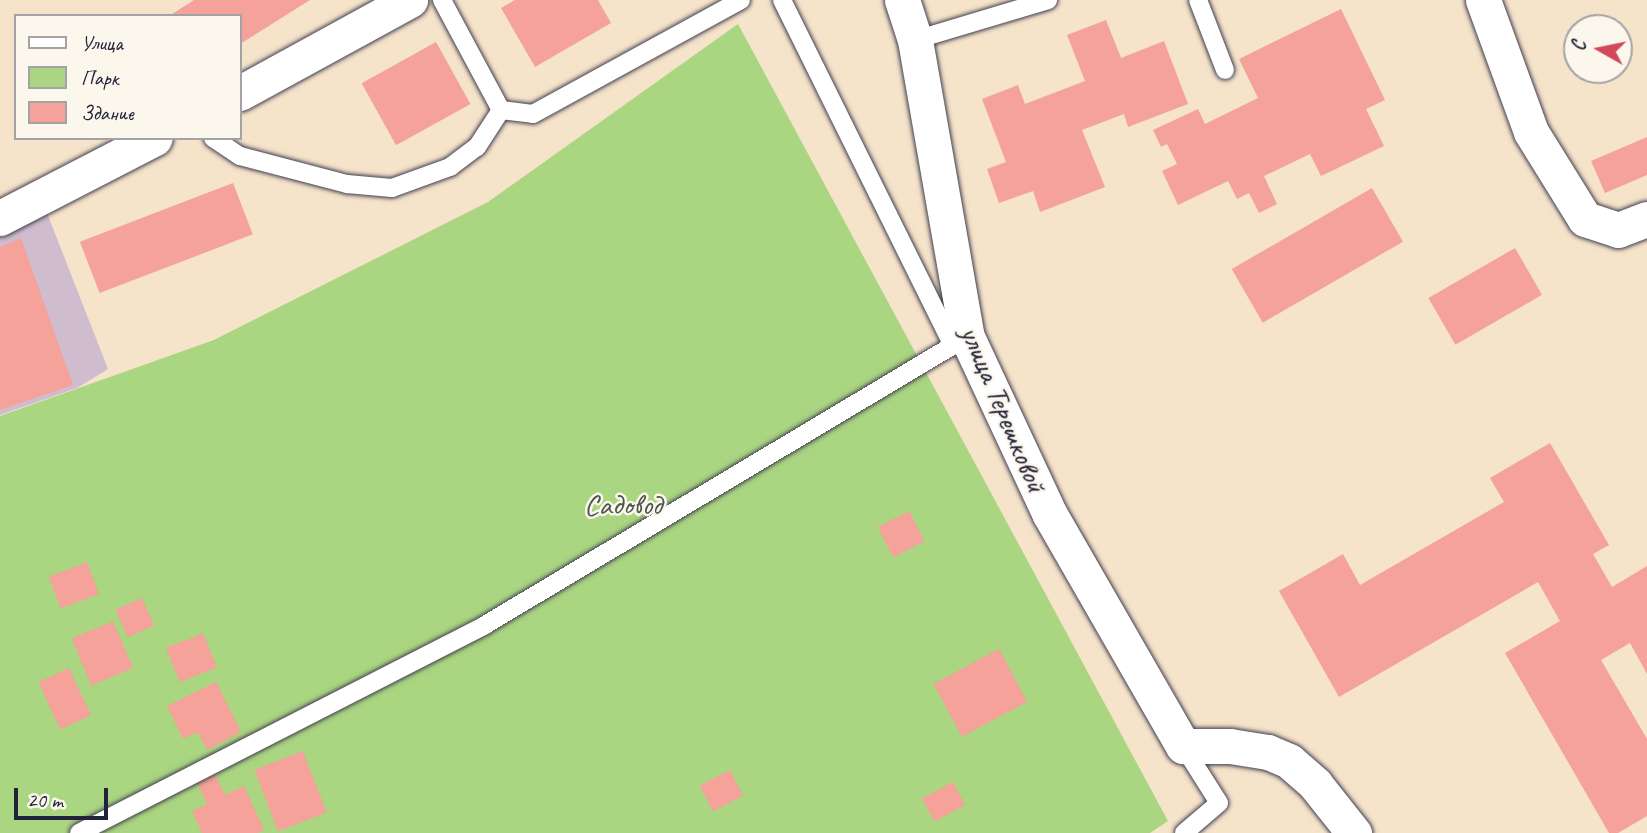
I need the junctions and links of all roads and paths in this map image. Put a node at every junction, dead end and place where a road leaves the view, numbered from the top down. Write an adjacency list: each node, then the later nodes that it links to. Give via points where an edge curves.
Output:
1 (410, 0): 11 (street)
2 (442, 0): 12 (lane)
3 (741, 0): 12 (lane, via 533,114)
4 (782, 0): 17 (lane)
5 (902, 0): 9 (street, улица Терешковой)
6 (1048, 0): 9 (lane)
7 (1198, 0): 10 (lane)
8 (1483, 0): 16 (street, via 1531,132 1585,219 1618,230)
9 (915, 40): 17 (street, улица Терешковой)
10 (1225, 70)
11 (242, 92)
12 (501, 110): 14 (lane, via 477,147 450,167 392,188 347,184 240,156)
13 (151, 140): 15 (street)
14 (216, 140)
15 (0, 218)
16 (1647, 219)
17 (960, 342): 18 (street, улица Терешковой, via 1049,513); 19 (lane, via 485,625)
18 (1183, 746): 20 (lane, via 1219,803); 21 (street, via 1230,746 1268,752 1289,761 1315,784)
19 (79, 833)
20 (1184, 833)
21 (1353, 833)

